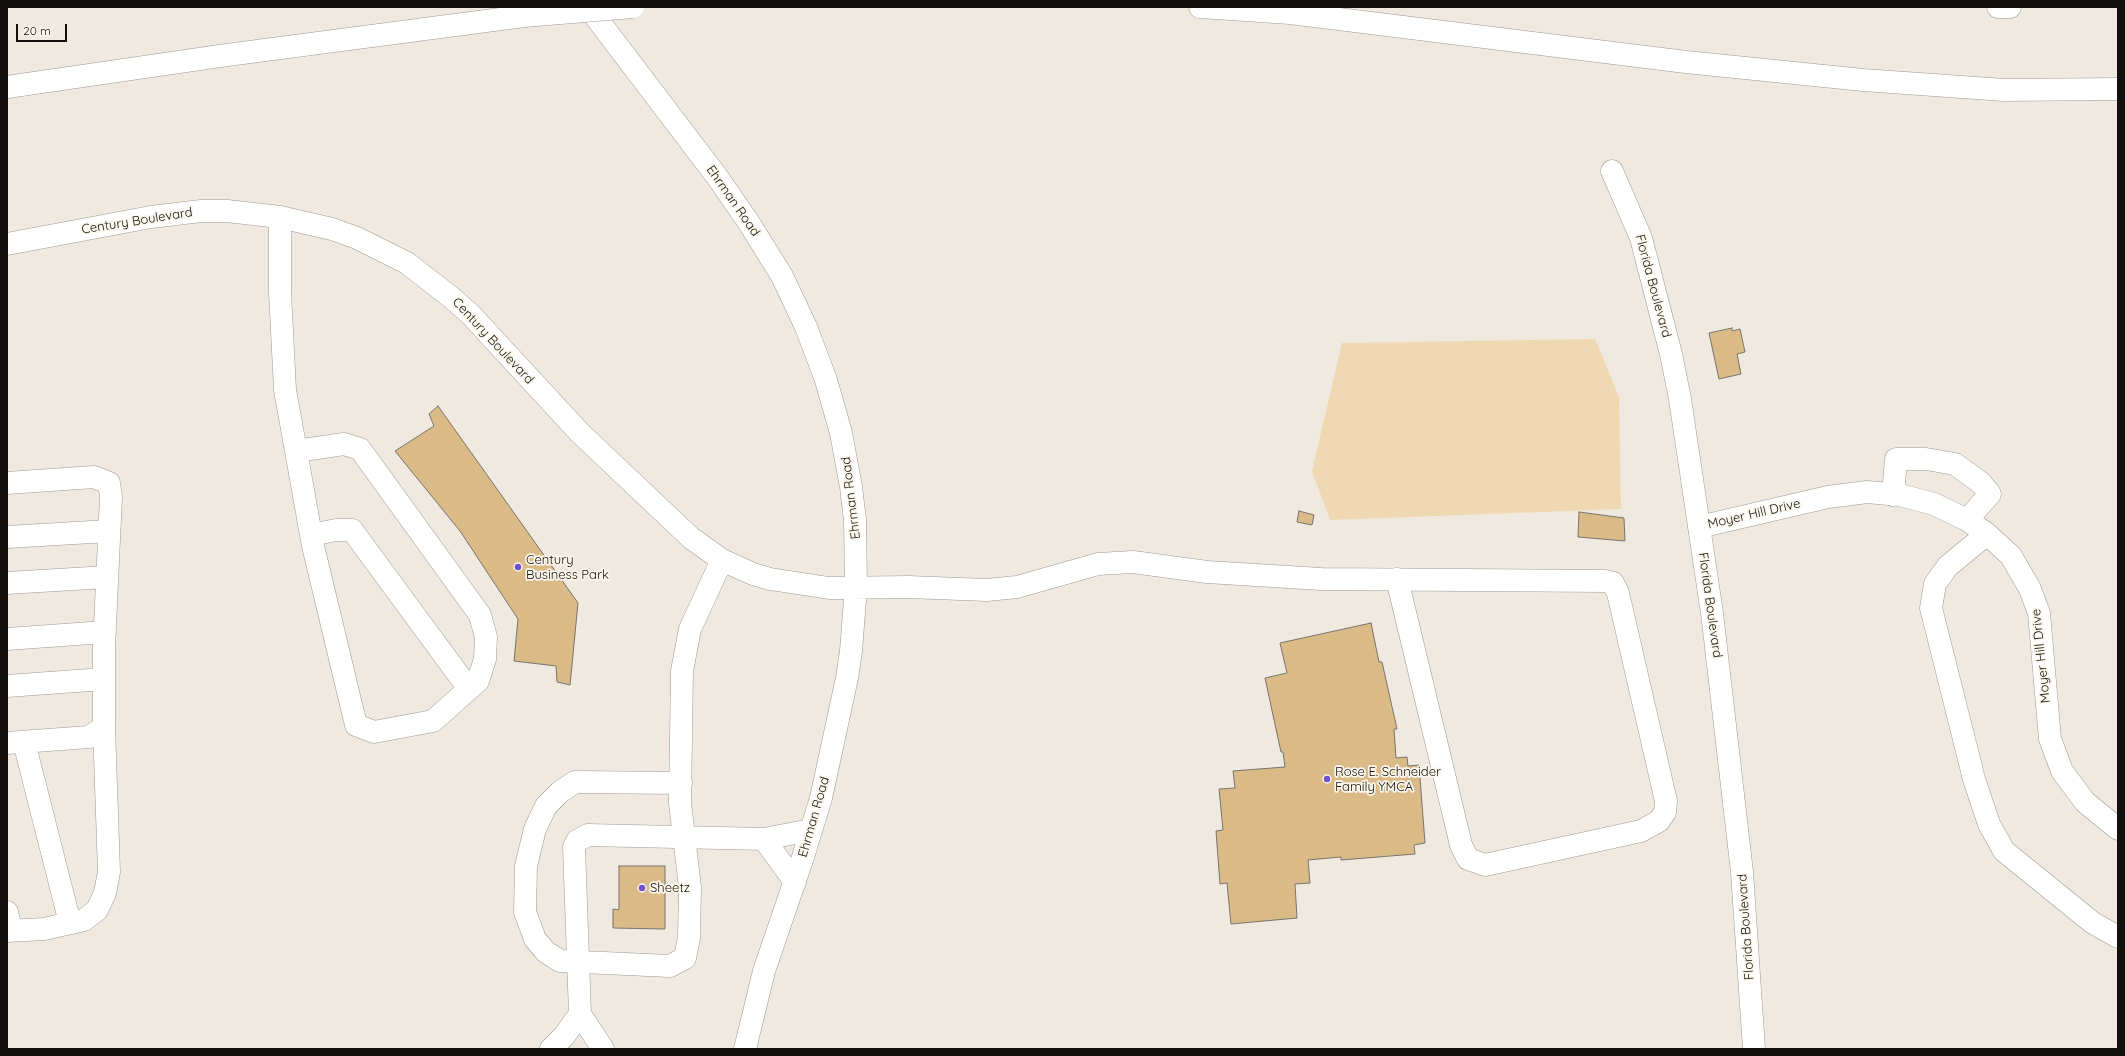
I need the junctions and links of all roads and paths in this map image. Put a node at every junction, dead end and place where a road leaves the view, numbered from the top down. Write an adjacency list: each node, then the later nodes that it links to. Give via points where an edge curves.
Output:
1 (588, 7): 24 (main road, Ehrman Road, via 750,223 782,276 803,320 828,386 847,460 855,520)
2 (633, 7): 6 (main road, bridge, via 524,16)
3 (1200, 7): 7 (main road, via 1290,13 1686,62 1863,80 2004,90)
4 (1998, 7): 5 (main road)
5 (2010, 7)
6 (7, 87)
7 (2118, 89)
8 (1612, 171): 15 (main road, Florida Boulevard, via 1641,238 1671,354)
9 (280, 217): 10 (main road, Century Boulevard, via 227,211 176,214); 11 (main road, via 280,292 285,390); 20 (main road, Century Boulevard, via 332,229 357,238 407,263 429,279 471,315 557,410 668,518)
10 (7, 244)
11 (296, 451): 18 (main road); 29 (main road, via 344,444 360,449 480,615 486,637 485,658 478,681)
12 (7, 483): 16 (main road, via 94,477 109,483)
13 (1893, 495): 14 (main road, Moyer Hill Drive, via 1934,504); 14 (main road, via 1896,459 1926,459 1955,464 1981,482 1990,494); 15 (main road, Moyer Hill Drive, via 1867,492 1828,497)
14 (1967, 520): 17 (main road, Moyer Hill Drive)
15 (1699, 527): 46 (main road, Florida Boulevard, via 1712,613 1742,872)
16 (109, 531): 19 (main road); 21 (main road)
17 (1988, 534): 33 (main road, Moyer Hill Drive, via 2011,556 2030,588 2039,612 2050,739 2062,771 2084,802); 40 (main road, via 1948,566 1935,584 1931,608 1974,779 1989,824 2004,851 2093,923)
18 (311, 535): 29 (main road, via 352,530); 29 (main road, via 356,725 374,732 433,721)
19 (7, 537)
20 (722, 560): 24 (main road, Century Boulevard, via 770,579 815,587); 32 (main road, via 690,630 682,671)
21 (107, 577): 23 (main road); 25 (main road)
22 (1397, 579): 22 (main road, Century Boulevard, via 1461,845 1468,859 1485,865 1641,831 1659,821 1665,812 1666,801 1614,583); 24 (main road, Century Boulevard, via 1245,575 1133,562 1098,564 1003,590)
23 (7, 583)
24 (856, 587): 34 (main road, Ehrman Road, via 847,678 830,761)
25 (105, 632): 26 (main road); 27 (main road)
26 (7, 639)
27 (104, 679): 28 (main road); 30 (main road)
28 (7, 686)
29 (470, 689)
30 (104, 728): 31 (main road, via 89,737); 38 (main road, via 109,872 105,893 97,910 84,920)
31 (16, 743): 38 (main road)
32 (680, 784): 35 (main road); 41 (main road, via 575,782 546,806 535,829 526,866 525,912 535,939 546,952 560,961)
33 (2118, 829)
34 (811, 830): 36 (main road); 37 (main road, Ehrman Road)
35 (685, 837): 36 (main road); 41 (main road, via 690,895 689,938 684,958 670,966); 41 (main road, via 588,835 577,841 574,847)
36 (764, 839): 37 (main road)
37 (795, 882): 45 (main road, Ehrman Road, via 764,971)
38 (70, 923): 39 (main road, via 44,929)
39 (8, 924)
40 (2118, 937)
41 (579, 962): 42 (main road)
42 (580, 1014): 43 (main road); 44 (main road)
43 (551, 1049)
44 (603, 1049)
45 (745, 1049)
46 (1754, 1049)

